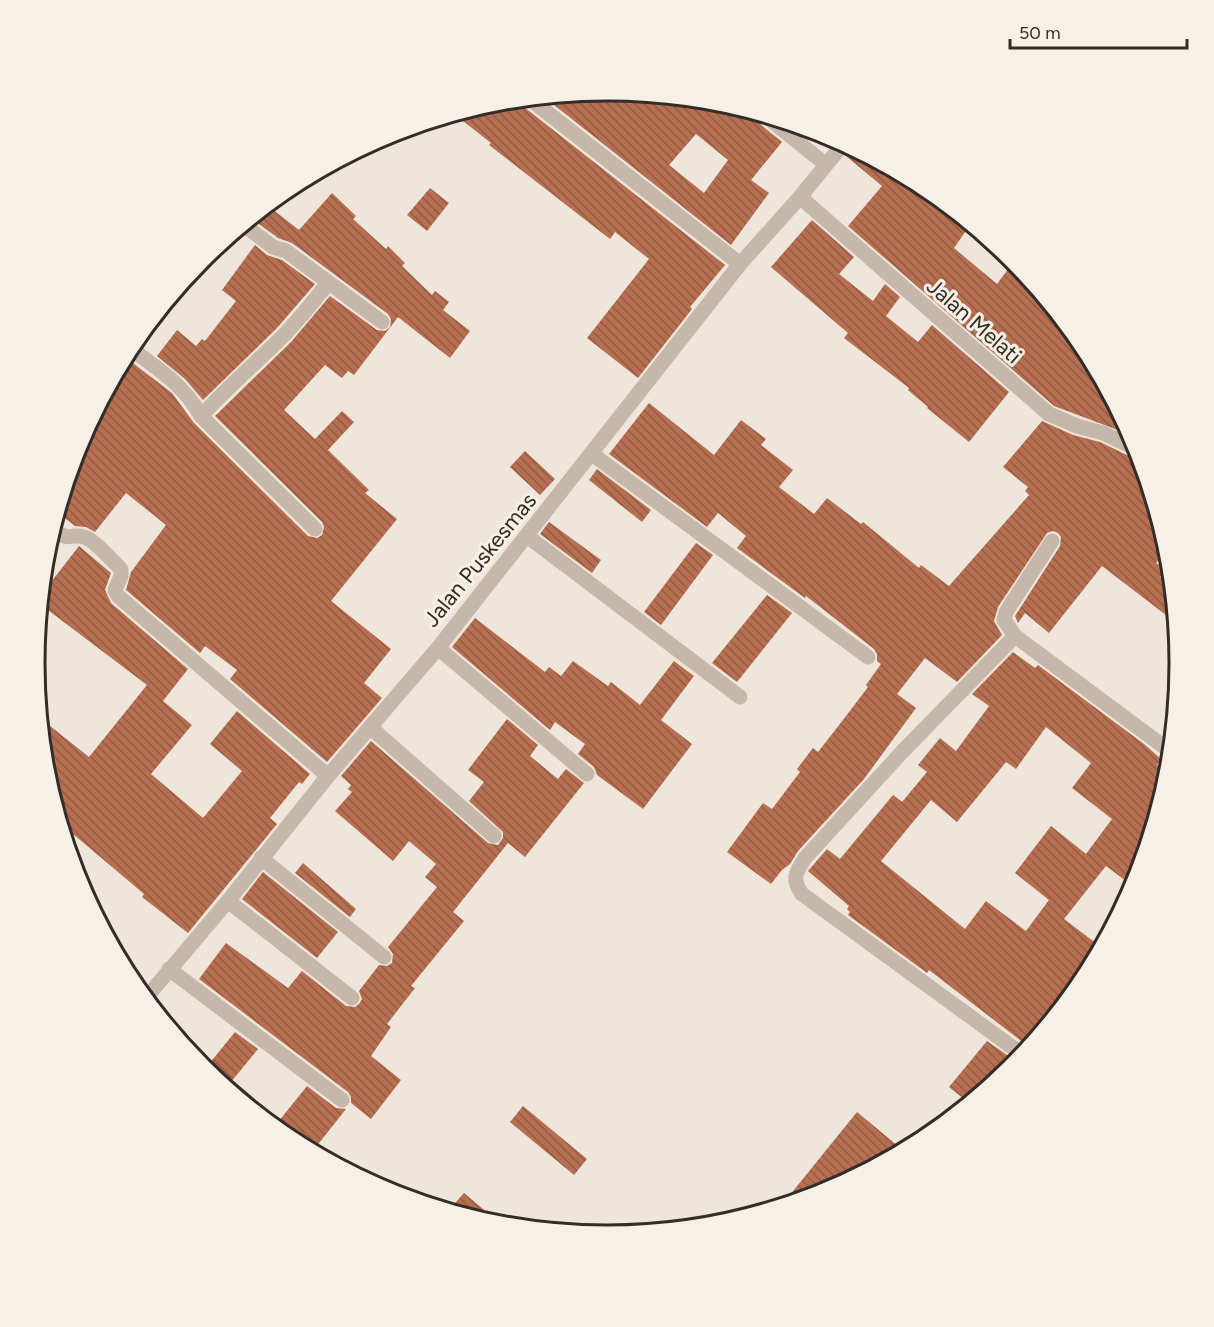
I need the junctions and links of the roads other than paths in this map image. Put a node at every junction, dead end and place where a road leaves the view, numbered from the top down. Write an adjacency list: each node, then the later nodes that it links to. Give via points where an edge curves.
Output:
1 (538, 106): 7 (street)
2 (782, 129): 4 (street)
3 (837, 151): 4 (street, Jalan Puskesmas)
4 (825, 164): 5 (street, Jalan Puskesmas)
5 (800, 197): 7 (street, Jalan Puskesmas); 12 (street, Jalan Melati, via 1049,414)
6 (250, 230): 8 (street)
7 (740, 264): 13 (street, Jalan Puskesmas)
8 (328, 283): 9 (street); 11 (street, via 299,320)
9 (382, 322)
10 (138, 354): 11 (street, via 182,387)
11 (201, 416): 14 (street)
12 (1124, 443)
13 (592, 454): 16 (street, Jalan Puskesmas); 20 (street)
14 (315, 529)
15 (60, 535): 25 (street, via 82,536 92,541 121,569 115,590 118,596)
16 (528, 536): 19 (street, Jalan Puskesmas); 21 (street)
17 (1052, 541): 18 (street, via 1006,612 1004,620)
18 (1015, 636): 23 (street); 33 (street, via 805,858 796,873 796,885 802,894)
19 (438, 648): 22 (street, Jalan Puskesmas); 24 (street)
20 (868, 657)
21 (740, 697)
22 (370, 727): 25 (street, Jalan Puskesmas); 26 (street)
23 (1162, 747)
24 (587, 774)
25 (328, 776): 27 (street, Jalan Puskesmas)
26 (494, 836)
27 (261, 858): 28 (street, Jalan Puskesmas); 29 (street)
28 (228, 901): 30 (street, Jalan Puskesmas); 32 (street)
29 (384, 957)
30 (169, 969): 31 (street, Jalan Puskesmas); 34 (street)
31 (151, 992)
32 (352, 998)
33 (1015, 1049)
34 (342, 1100)

